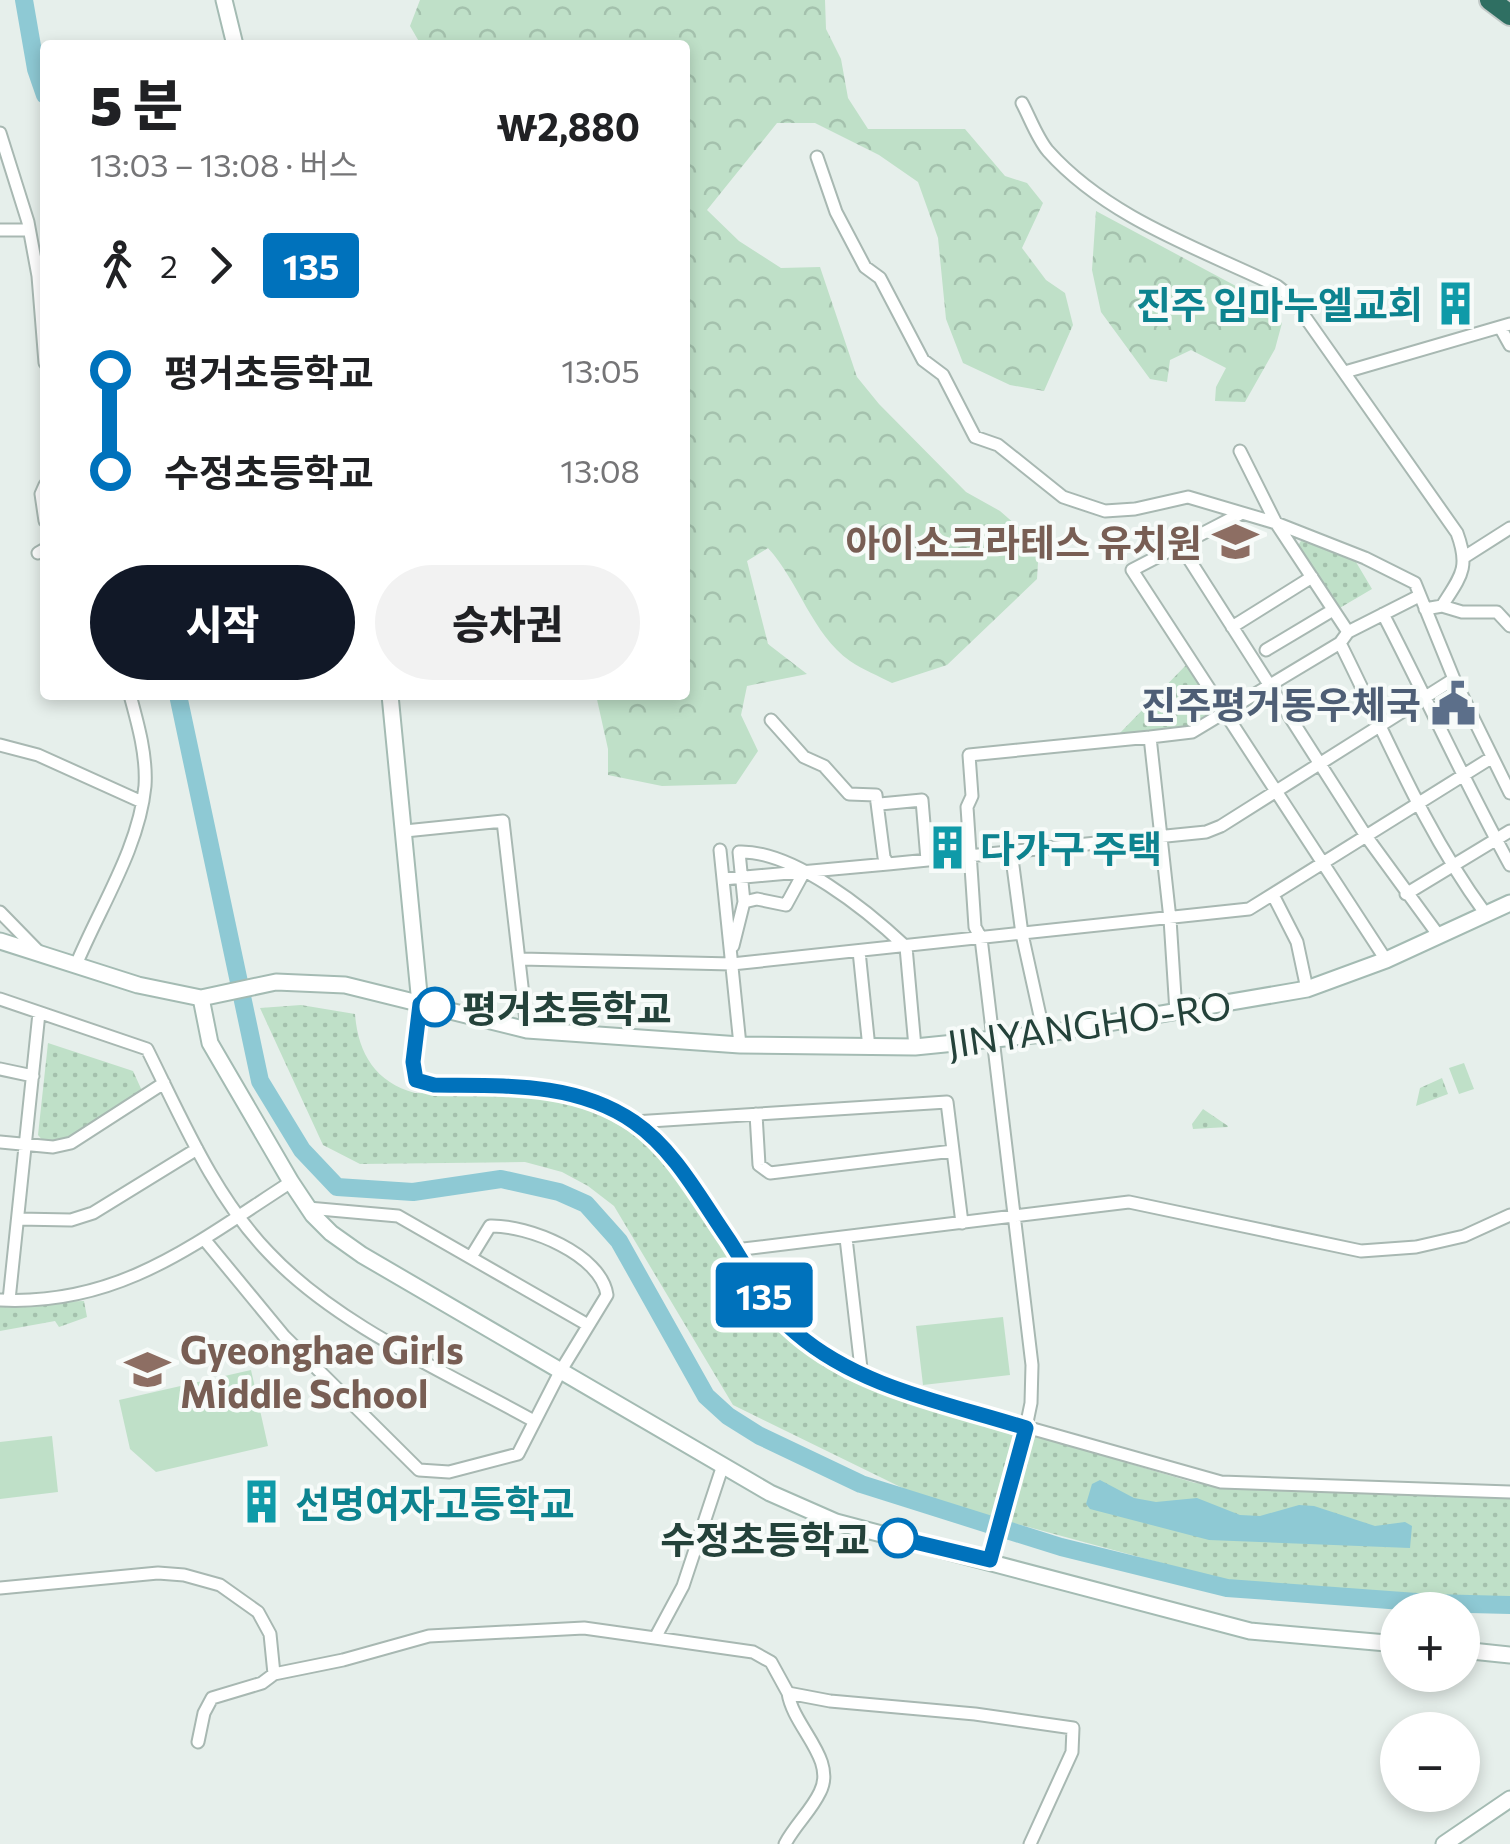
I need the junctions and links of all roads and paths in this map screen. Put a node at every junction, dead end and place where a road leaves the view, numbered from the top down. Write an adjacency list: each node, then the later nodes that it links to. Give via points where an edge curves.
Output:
1 (224, 0): 4 (street)
2 (1490, 0): 3 (highway)
3 (1510, 15)
4 (234, 40)
5 (1022, 103): 13 (street, via 1046,150 1092,189 1150,228 1277,286)
6 (0, 134): 9 (street)
7 (817, 157): 15 (street, via 865,268 880,278 924,360 944,375 975,437 998,446 1063,497 1105,510 1188,497)
8 (0, 230): 9 (street)
9 (30, 230): 10 (street)
10 (40, 301)
11 (1505, 326): 12 (street); 13 (street)
12 (1510, 346)
13 (1351, 370): 19 (street)
14 (1240, 451): 16 (street)
15 (1242, 513): 16 (street); 18 (street)
16 (1276, 523): 20 (street); 21 (street, via 1415,583)
17 (1510, 528): 19 (street)
18 (1180, 545): 27 (street); 35 (street, via 1132,570)
19 (1466, 556): 22 (street)
20 (1312, 577): 24 (street); 27 (street)
21 (1420, 596): 23 (street); 25 (street)
22 (1442, 606): 23 (street); 26 (street, via 1497,612)
23 (1425, 609): 30 (street)
24 (1333, 610): 28 (street); 29 (street)
25 (1383, 614): 28 (street); 32 (street)
26 (1510, 626)
27 (1232, 627): 31 (street)
28 (1344, 638): 31 (street); 37 (street)
29 (1266, 650)
30 (1454, 679): 32 (street); 40 (street)
31 (1269, 685): 35 (street); 41 (street)
32 (1426, 697): 37 (street); 42 (street)
33 (131, 700): 45 (street, via 144,758)
34 (391, 700): 48 (street)
35 (1226, 712): 38 (street, via 1192,732); 43 (street)
36 (771, 720): 46 (street, via 849,794 876,794)
37 (1381, 726): 41 (street); 47 (street)
38 (1150, 737): 51 (street); 55 (street, via 969,754)
39 (0, 745): 45 (street, via 38,754)
40 (1491, 758): 42 (street); 44 (street)
41 (1319, 762): 43 (street); 50 (street)
42 (1461, 777): 47 (street); 52 (street)
43 (1276, 791): 51 (street, via 1221,826); 58 (street)
44 (1510, 793)
45 (142, 802): 81 (street, via 136,835)
46 (880, 804): 56 (street, via 922,800); 57 (street)
47 (1417, 804): 50 (street); 60 (street)
48 (405, 830): 79 (street, via 503,821); 85 (street)
49 (1510, 831): 52 (street)
50 (1366, 836): 58 (street); 64 (street)
51 (1162, 838): 54 (street); 70 (street)
52 (1496, 840): 59 (street); 60 (street)
53 (720, 850): 63 (street)
54 (1011, 851): 55 (street); 71 (street)
55 (970, 855): 56 (street); 73 (street)
56 (926, 860): 57 (street)
57 (888, 864): 61 (street)
58 (1322, 864): 65 (street); 80 (street)
59 (1510, 865)
60 (1452, 866): 64 (street); 69 (street)
61 (804, 872): 62 (street); 62 (street, via 758,845 739,852); 66 (street, via 786,905); 75 (street)
62 (742, 878): 63 (street); 66 (street)
63 (723, 879): 78 (street)
64 (1406, 894): 72 (street)
65 (1273, 895): 70 (street, via 1249,909); 82 (street, via 1298,942)
66 (744, 902): 78 (street)
67 (1510, 903): 69 (street, JINYANGHO-RO)
68 (0, 912): 77 (street, JINYANGHO-RO)
69 (1485, 914): 72 (street, JINYANGHO-RO)
70 (1170, 918): 71 (street); 86 (street)
71 (1022, 934): 73 (street); 89 (street)
72 (1439, 936): 80 (street, JINYANGHO-RO)
73 (981, 938): 75 (street); 90 (street)
74 (0, 941): 77 (street, JINYANGHO-RO)
75 (906, 946): 76 (street); 93 (street)
76 (859, 951): 78 (street); 92 (street)
77 (40, 953): 81 (street, JINYANGHO-RO)
78 (732, 958): 79 (street); 91 (street)
79 (521, 959): 88 (street)
80 (1386, 960): 82 (street, JINYANGHO-RO)
81 (76, 965): 83 (street, JINYANGHO-RO, via 138,986)
82 (1307, 989): 86 (street, JINYANGHO-RO)
83 (206, 997): 85 (street, JINYANGHO-RO, via 276,982 345,985); 103 (street, via 210,1042)
84 (0, 999): 87 (street)
85 (420, 1004): 88 (street, JINYANGHO-RO); 98 (street, via 416,1080 548,1089)
86 (1176, 1012): 89 (street, JINYANGHO-RO)
87 (39, 1013): 95 (street); 96 (street, via 147,1049)
88 (527, 1030): 91 (street, JINYANGHO-RO)
89 (1044, 1034): 90 (street, JINYANGHO-RO)
90 (992, 1041): 93 (street, JINYANGHO-RO); 105 (street)
91 (740, 1044): 92 (street, JINYANGHO-RO)
92 (869, 1048): 93 (street, JINYANGHO-RO)
93 (914, 1048)
94 (0, 1069): 95 (street)
95 (33, 1076): 100 (street)
96 (164, 1083): 100 (street, via 71,1143); 101 (street)
97 (756, 1114): 98 (street); 102 (street, via 948,1102); 102 (street, via 758,1165 770,1173)
98 (634, 1122): 112 (street, via 686,1176)
99 (0, 1142): 100 (street)
100 (25, 1144): 108 (street)
101 (197, 1149): 107 (street); 108 (street, via 94,1213 72,1220)
102 (952, 1150): 109 (street)
103 (291, 1182): 104 (street); 107 (street)
104 (308, 1208): 113 (street, via 398,1216); 116 (street, via 362,1256)
105 (1014, 1214): 106 (street, via 1129,1202 1361,1251 1464,1236); 109 (street); 119 (street, via 1032,1365)
106 (1510, 1215)
107 (238, 1216): 111 (street); 118 (street, via 314,1293)
108 (18, 1218): 114 (street)
109 (962, 1223): 110 (street)
110 (846, 1238): 112 (street); 117 (street)
111 (204, 1239): 114 (street, via 142,1274 83,1296); 118 (street, via 284,1336 419,1470 449,1472 518,1454)
112 (735, 1250): 117 (street, via 791,1330)
113 (470, 1256): 115 (street); 115 (street, via 490,1226 546,1237 605,1281 607,1295)
114 (5, 1300)
115 (588, 1325): 116 (street)
116 (560, 1372): 118 (street); 120 (street)
117 (862, 1377): 119 (street)
118 (534, 1421)
119 (1026, 1428): 121 (street, via 1221,1482); 122 (street)
120 (723, 1465): 122 (street, via 836,1522); 124 (street, via 683,1586)
121 (1510, 1492)
122 (992, 1555): 125 (street, via 1250,1631)
123 (0, 1588): 128 (street, via 158,1573 220,1585 258,1612 270,1634)
124 (655, 1638): 128 (street, via 584,1628 429,1636); 129 (street, via 753,1652 771,1662)
125 (1380, 1642)
126 (1480, 1652): 127 (street)
127 (1510, 1655)
128 (274, 1674): 130 (street, via 212,1698)
129 (788, 1693): 132 (street, via 826,1774); 133 (street, via 1073,1728 1072,1752)
130 (198, 1742)
131 (1510, 1798): 134 (street)
132 (785, 1844)
133 (1030, 1844)
134 (1444, 1844)

